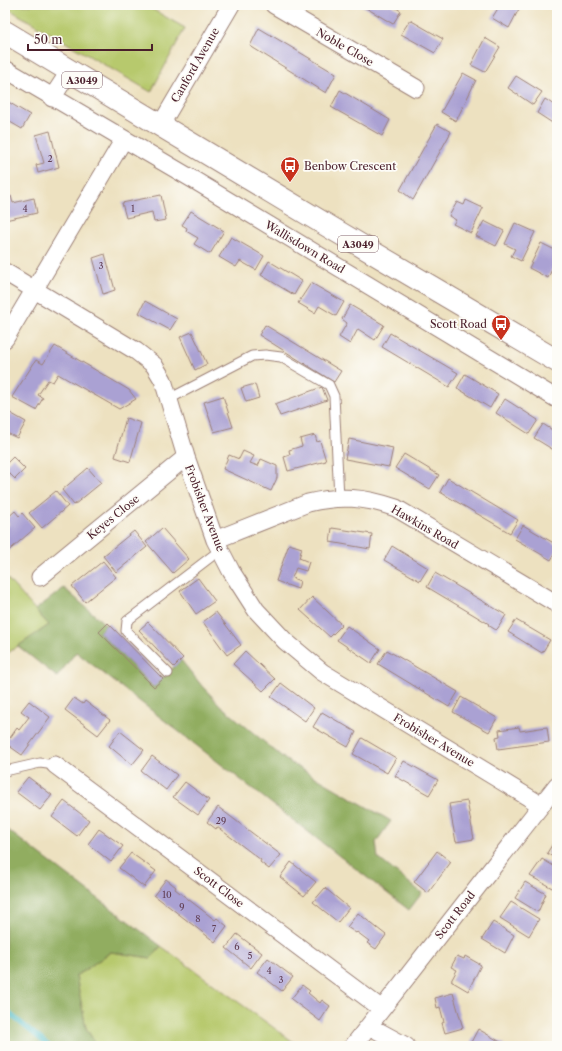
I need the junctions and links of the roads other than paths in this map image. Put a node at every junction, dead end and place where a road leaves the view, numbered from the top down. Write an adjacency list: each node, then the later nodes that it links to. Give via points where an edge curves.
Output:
1 (231, 5): 8 (street, Canford Avenue)
2 (274, 5): 6 (street, Noble Close)
3 (5, 32): 5 (main road, A3049)
4 (5, 69): 7 (street, Wallisdown Road)
5 (69, 72): 7 (street); 8 (main road, A3049)
6 (416, 88)
7 (52, 98): 9 (street, Wallisdown Road)
8 (160, 126): 13 (main road, A3049)
9 (124, 139): 11 (street); 15 (street, Wallisdown Road)
10 (5, 272): 11 (street, Frobisher Avenue)
11 (34, 290): 12 (street); 14 (street, Frobisher Avenue, via 136,351 154,365 163,380)
12 (5, 339)
13 (557, 361)
14 (169, 399): 16 (street, Frobisher Avenue); 17 (lane, via 252,356 281,357 288,361 329,385 334,396)
15 (557, 399)
16 (186, 457): 18 (street, Frobisher Avenue); 19 (street, Keyes Close)
17 (339, 498): 18 (street, Hawkins Road, via 308,503); 20 (street, Hawkins Road, via 357,498 396,508)
18 (217, 545): 21 (lane, via 127,621 126,631); 25 (street, Frobisher Avenue, via 256,610 285,641 322,672)
19 (40, 577)
20 (557, 604)
21 (168, 673)
22 (55, 765): 23 (lane, via 40,763); 26 (street, Scott Close)
23 (5, 771)
24 (557, 785): 25 (street, Scott Road)
25 (541, 805): 26 (street, Scott Road)
26 (382, 1009): 27 (street, Scott Road)
27 (369, 1026): 28 (street, Scott Road); 29 (street)
28 (354, 1046)
29 (406, 1046)

